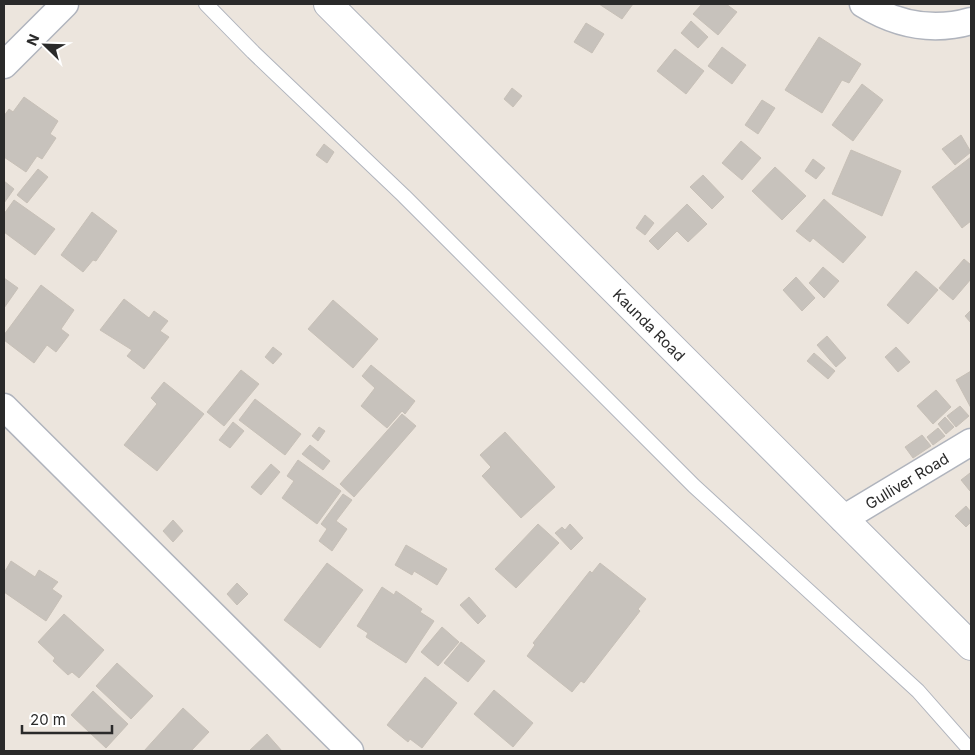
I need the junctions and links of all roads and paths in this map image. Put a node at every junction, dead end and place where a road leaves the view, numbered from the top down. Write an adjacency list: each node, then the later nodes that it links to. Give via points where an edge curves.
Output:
1 (65, 4): 6 (street)
2 (206, 4): 12 (lane, via 404,196 694,486 918,691)
3 (328, 4): 9 (main road, Kaunda Road)
4 (863, 4): 5 (street, via 908,24 939,28)
5 (971, 21)
6 (4, 66)
7 (4, 407): 11 (street)
8 (971, 442): 9 (street, Gulliver Road)
9 (843, 519): 10 (main road, Kaunda Road)
10 (971, 646)
11 (350, 751)
12 (971, 751)

